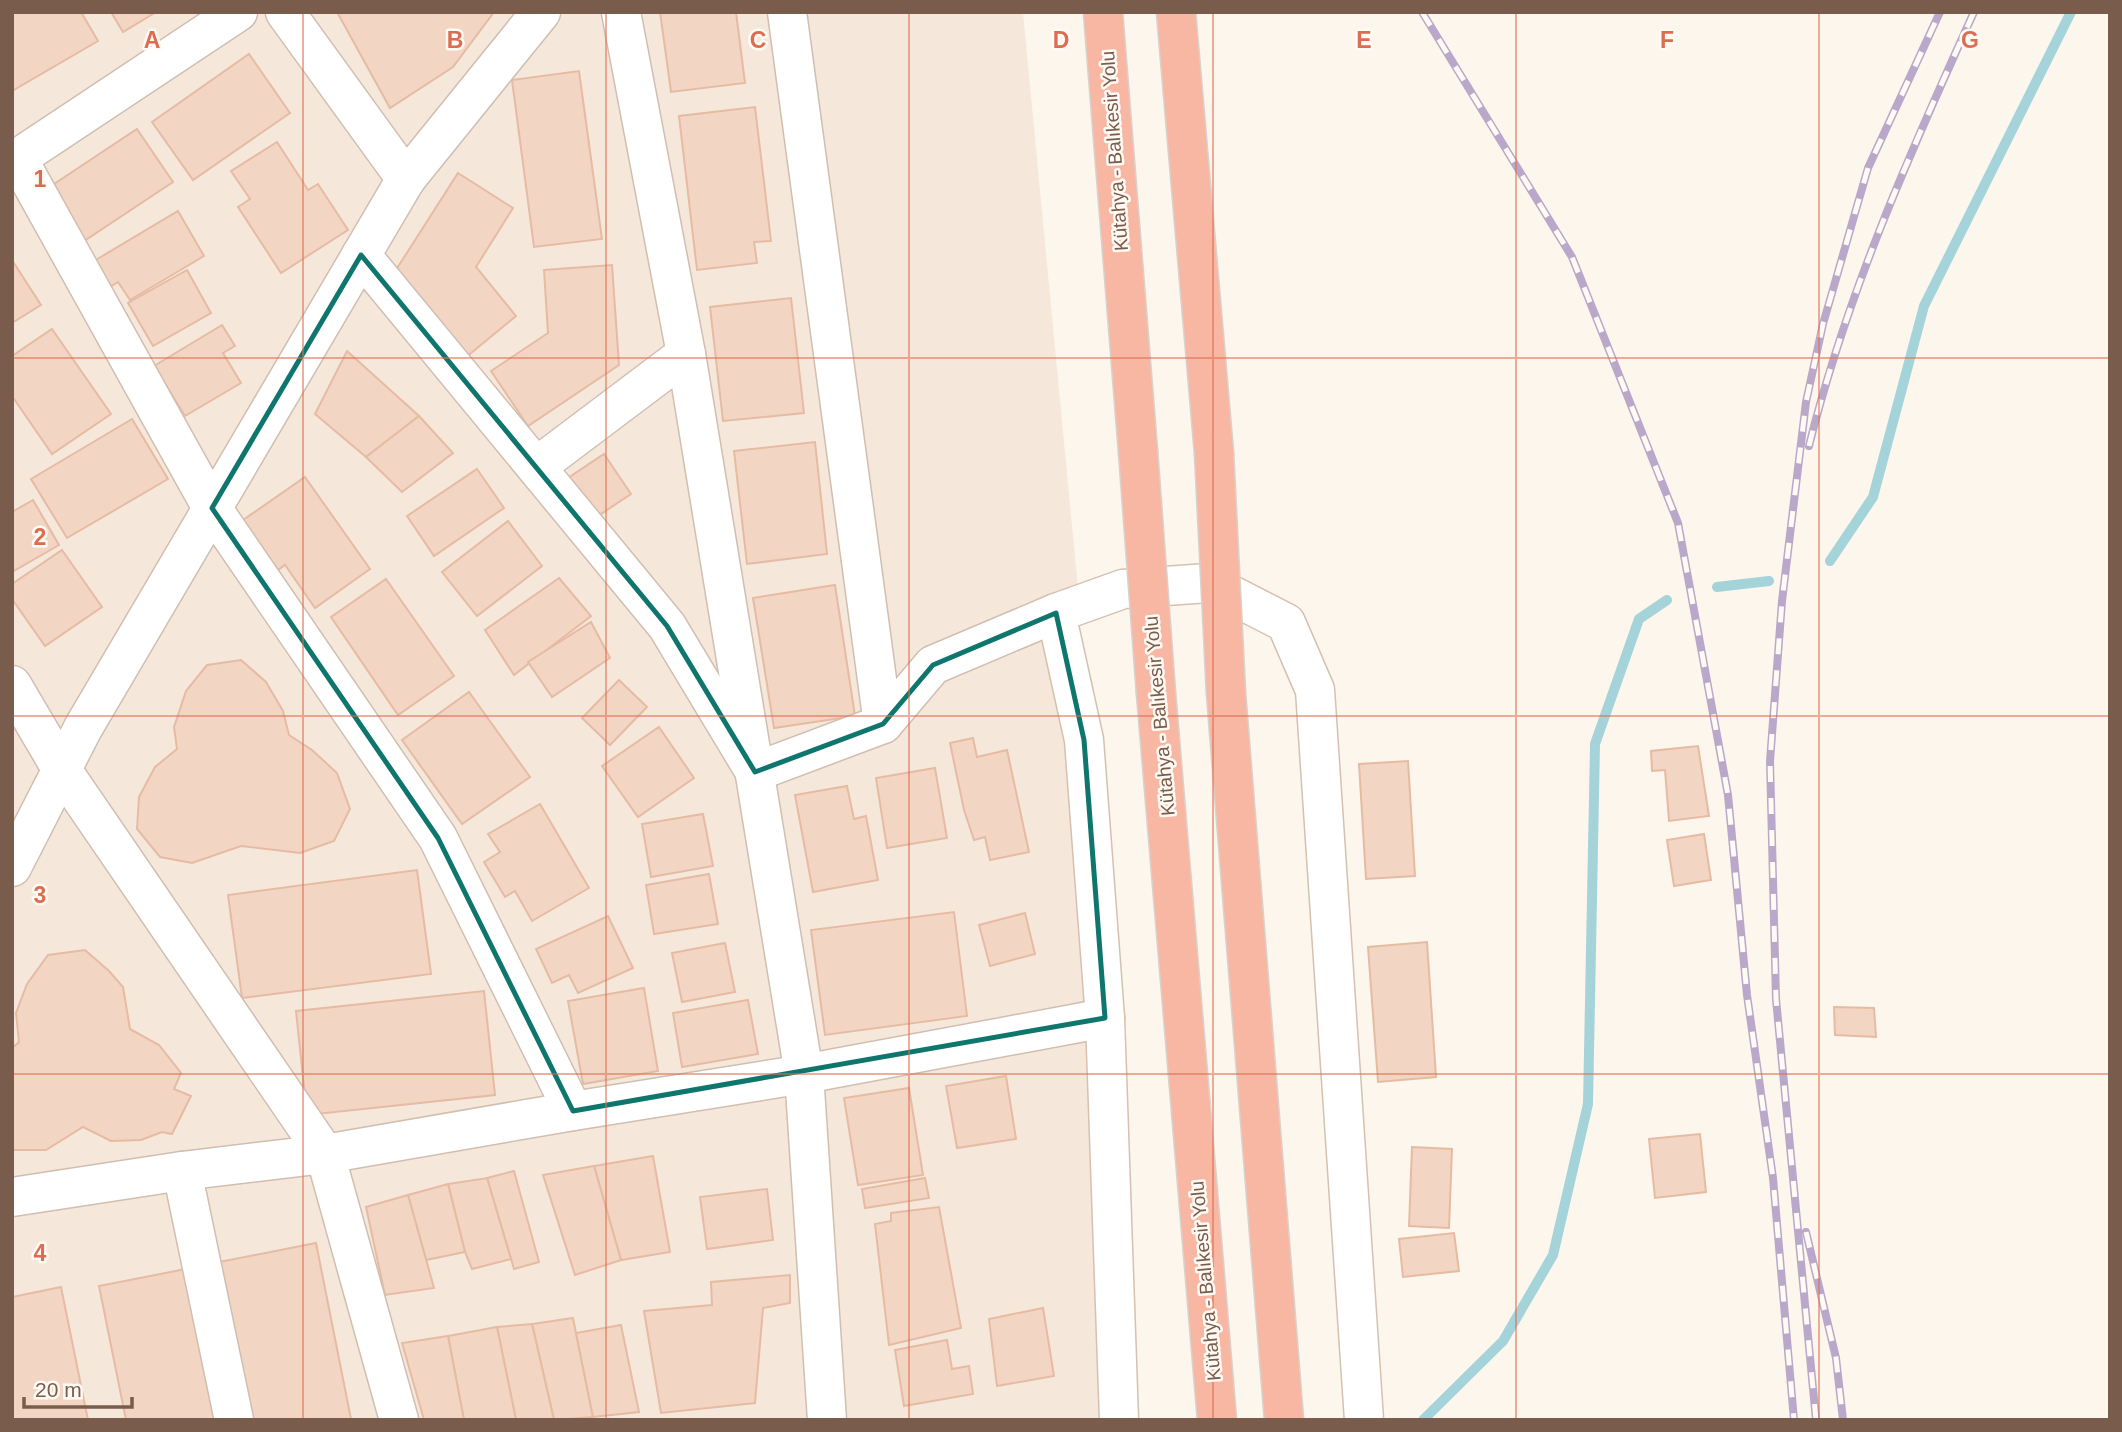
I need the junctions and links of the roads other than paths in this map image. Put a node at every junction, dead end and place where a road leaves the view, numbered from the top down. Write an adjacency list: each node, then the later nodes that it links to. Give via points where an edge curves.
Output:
1 (238, 12): 8 (street)
2 (285, 12): 9 (street)
3 (541, 12): 9 (street)
4 (621, 12): 11 (street)
5 (787, 12): 16 (street)
6 (1103, 12): 30 (highway, Kütahya - Balıkesir Yolu, bridge)
7 (1176, 12): 31 (highway, bridge, via 1214,453 1226,693)
8 (15, 160): 13 (street)
9 (406, 179): 10 (street)
10 (361, 255): 12 (street); 13 (street)
11 (686, 354): 12 (street); 18 (street)
12 (536, 467): 18 (street, via 667,626)
13 (212, 508): 17 (street); 22 (street, via 438,838)
14 (1056, 613): 16 (street, via 933,665); 20 (street, via 1084,740); 32 (street, via 1123,589 1208,583 1286,623 1315,690)
15 (12, 685): 17 (street)
16 (883, 724): 18 (street)
17 (62, 770): 19 (street); 23 (street)
18 (755, 772): 21 (street)
19 (12, 867)
20 (1105, 1018): 21 (street); 29 (street)
21 (804, 1074): 22 (street); 28 (street)
22 (573, 1111): 23 (street)
23 (325, 1154): 24 (street); 27 (street)
24 (183, 1171): 25 (street); 26 (street)
25 (12, 1197)
26 (234, 1420)
27 (399, 1420)
28 (827, 1420)
29 (1119, 1420)
30 (1217, 1420)
31 (1284, 1420)
32 (1364, 1420)

